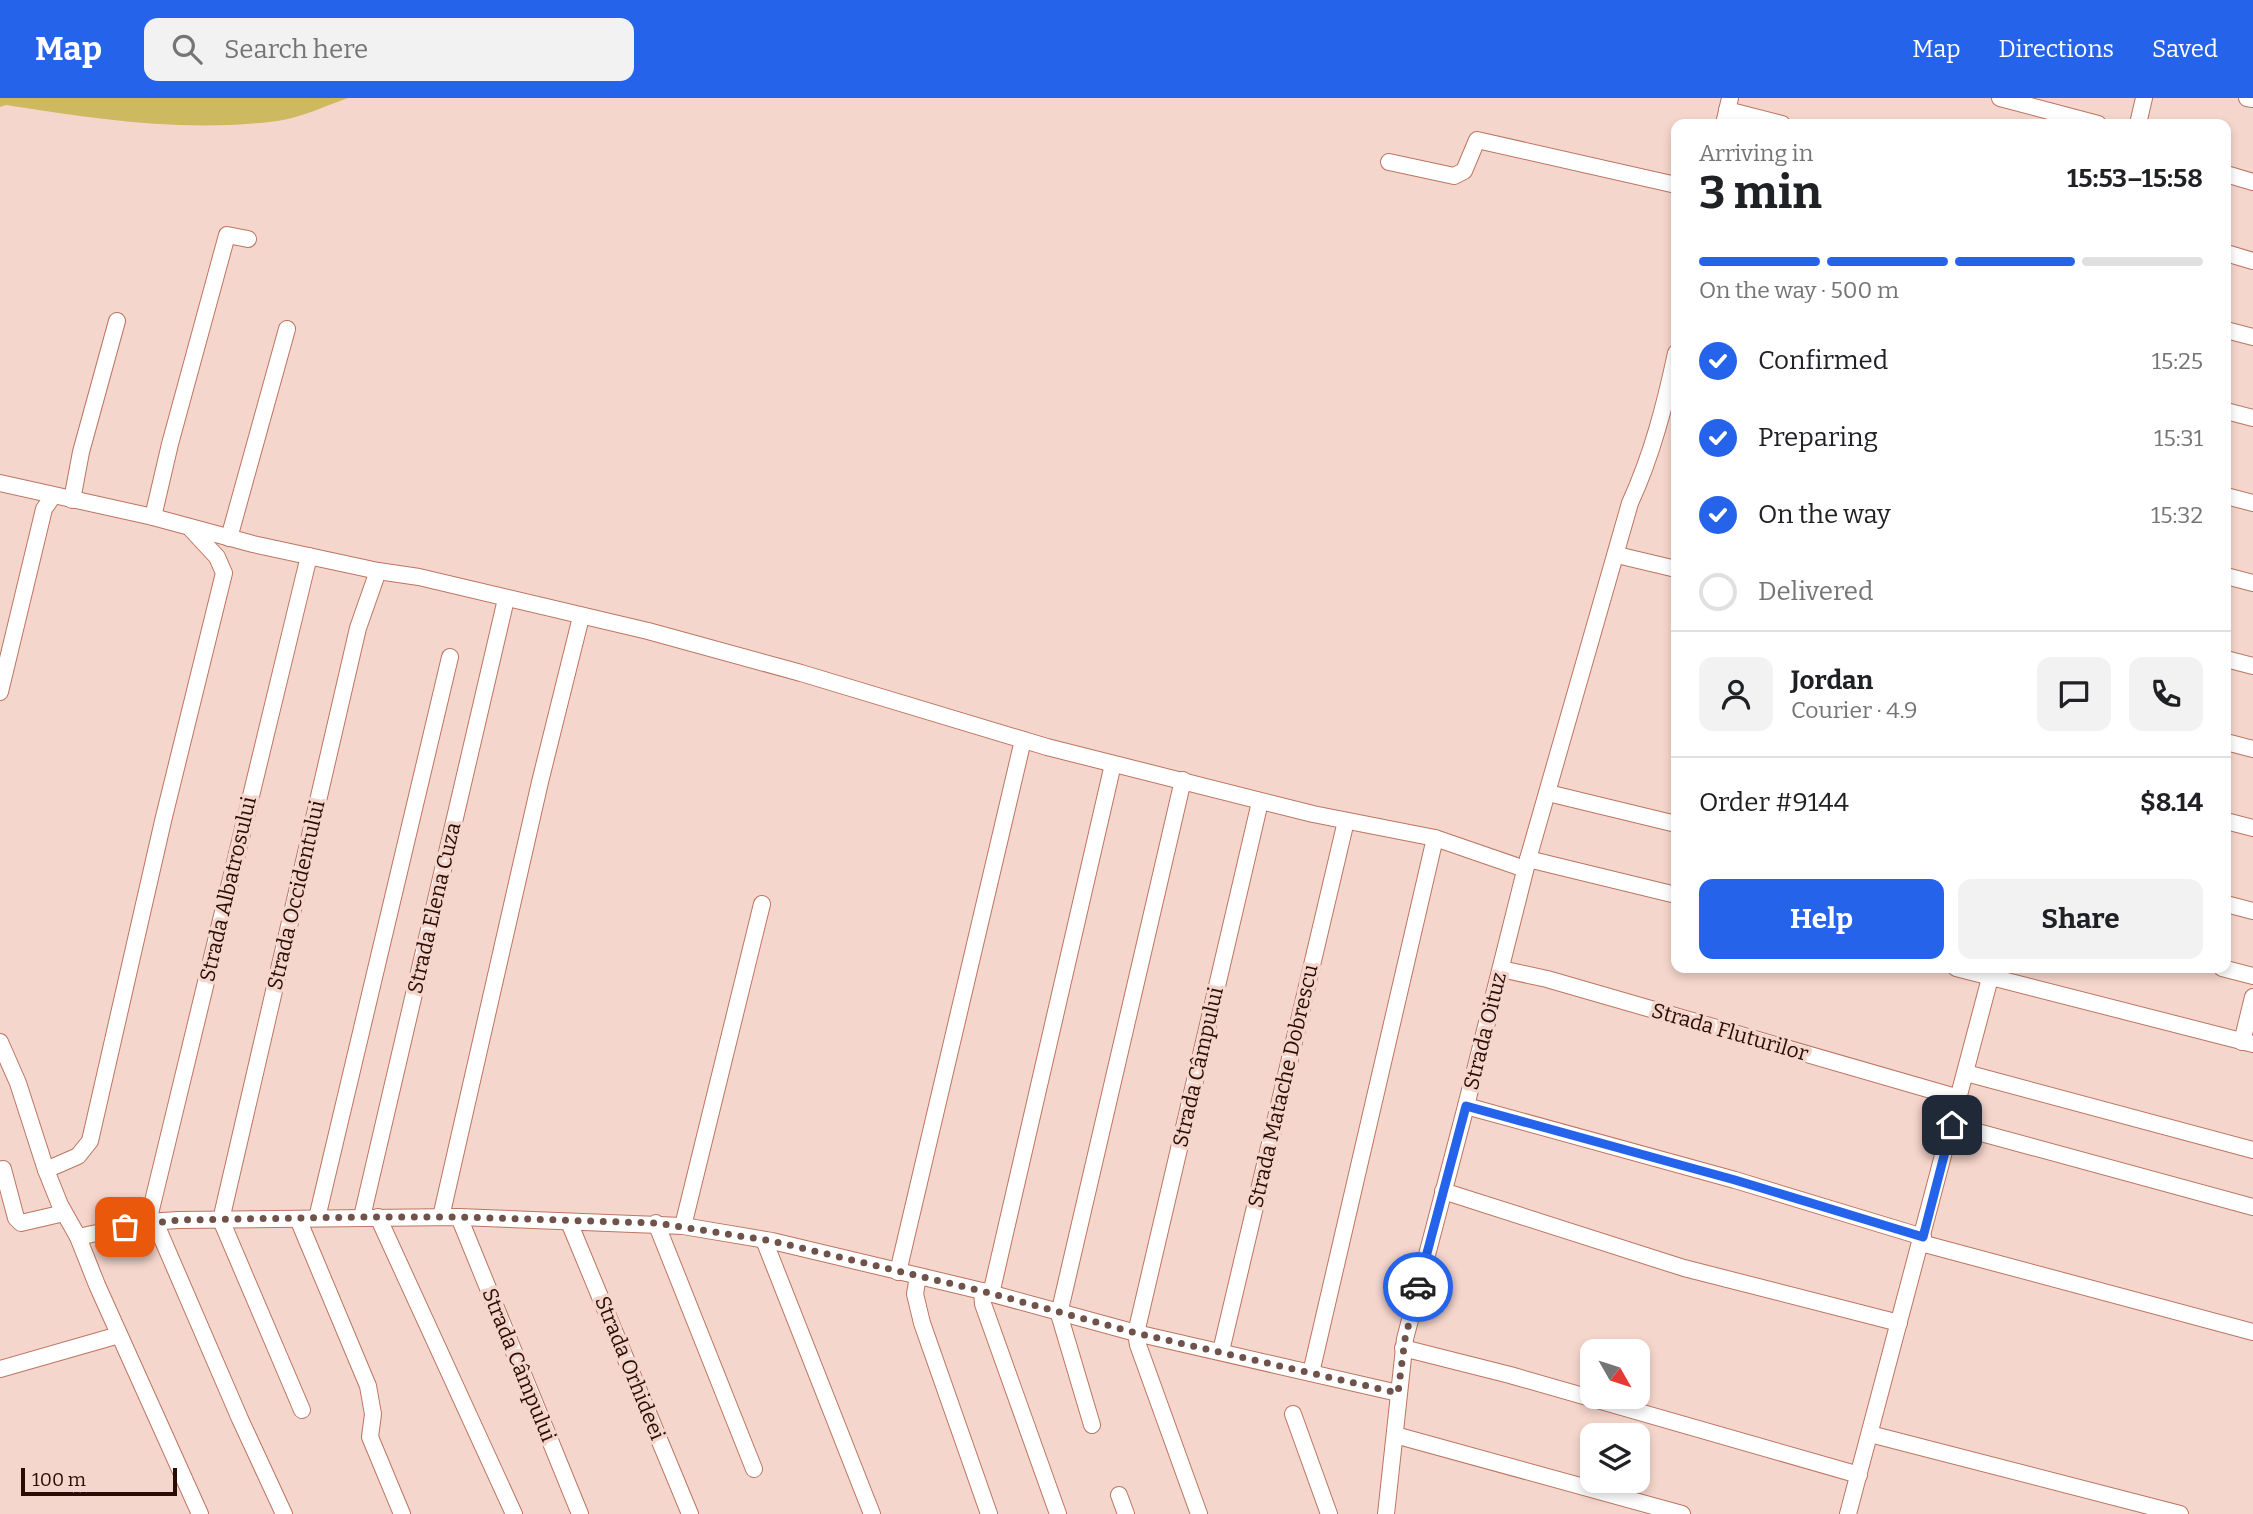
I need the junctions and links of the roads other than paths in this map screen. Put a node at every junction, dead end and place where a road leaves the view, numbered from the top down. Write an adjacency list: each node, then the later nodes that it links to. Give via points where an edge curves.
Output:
1 (2000, 98): 7 (street)
2 (2144, 98): 8 (street)
3 (2247, 98): 4 (street)
4 (2253, 99)
5 (1727, 111): 6 (street)
6 (1761, 119)
7 (2055, 119)
8 (2139, 119)
9 (1389, 162): 12 (street, via 1460,175 1477,140)
10 (2231, 175): 11 (street)
11 (2253, 182)
12 (1671, 184)
13 (248, 239): 28 (street, via 227,236)
14 (2231, 254): 15 (street)
15 (2253, 261)
16 (117, 321): 26 (street)
17 (287, 329): 30 (street)
18 (2231, 331): 19 (street)
19 (2253, 337)
20 (1671, 377): 31 (street, Strada Oituz)
21 (2231, 412): 22 (street)
22 (2253, 418)
23 (0, 483): 24 (street)
24 (53, 496): 26 (street); 42 (street, via 44,509)
25 (2231, 497): 27 (street)
26 (72, 500): 28 (street)
27 (2253, 503)
28 (153, 517): 29 (street)
29 (191, 529): 30 (street); 74 (street, via 217,557 224,573 90,1141 78,1156)
30 (229, 538): 32 (street)
31 (1617, 555): 33 (street); 48 (street, Strada Oituz)
32 (309, 556): 34 (street); 84 (street, Strada Albatrosului)
33 (1671, 568)
34 (377, 571): 37 (street); 83 (street, Strada Occidentului, via 358,628)
35 (2231, 577): 36 (street)
36 (2253, 583)
37 (506, 599): 38 (street); 78 (street, Strada Elena Cuza)
38 (582, 617): 43 (street, via 801,673); 79 (street)
39 (450, 657): 81 (street)
40 (2231, 660): 41 (street)
41 (2253, 666)
42 (0, 692)
43 (1023, 740): 46 (street); 91 (street)
44 (2231, 743): 45 (street)
45 (2253, 749)
46 (1113, 764): 47 (street); 93 (street)
47 (1183, 780): 49 (street); 94 (street)
48 (1548, 793): 52 (street); 55 (street, Strada Oituz)
49 (1260, 802): 50 (street); 97 (street, Strada Câmpului)
50 (1346, 821): 54 (street); 100 (street, Strada Matache Dobrescu)
51 (2231, 822): 53 (street)
52 (1671, 823)
53 (2253, 828)
54 (1435, 838): 55 (street); 102 (street)
55 (1527, 864): 56 (street); 60 (street, Strada Oituz)
56 (1671, 894)
57 (762, 904): 87 (street)
58 (2231, 905): 59 (street)
59 (2253, 911)
60 (1501, 969): 69 (street, Strada Fluturilor); 70 (street, Strada Oituz)
61 (2231, 970): 63 (street)
62 (1973, 973): 64 (street)
63 (2253, 976)
64 (1990, 978): 66 (street); 68 (street)
65 (2253, 997): 66 (street)
66 (2248, 1043)
67 (1, 1046): 74 (street)
68 (1966, 1073): 69 (street); 72 (street)
69 (1959, 1098): 71 (street)
70 (1466, 1106): 75 (street, Strada Oituz); 90 (street, via 1735,1180)
71 (1952, 1125): 76 (street); 90 (street)
72 (2253, 1150)
73 (3, 1168): 77 (street, via 21,1223)
74 (46, 1170): 77 (street)
75 (1443, 1191): 95 (street, via 1684,1268); 99 (street, Strada Oituz)
76 (2253, 1207)
77 (64, 1213): 88 (street)
78 (370, 1217): 79 (street); 81 (street); 115 (street)
79 (441, 1217): 80 (street)
80 (459, 1217): 85 (street); 116 (street, Strada Câmpului)
81 (317, 1218): 82 (street)
82 (298, 1219): 83 (street); 114 (street, via 368,1386 373,1414 370,1437)
83 (221, 1220): 84 (street); 104 (street)
84 (152, 1222): 88 (street); 113 (street)
85 (569, 1222): 86 (street); 117 (street, Strada Orhideei)
86 (656, 1223): 87 (street); 109 (street)
87 (683, 1226): 89 (street)
88 (78, 1237): 98 (street)
89 (764, 1240): 91 (street); 118 (street)
90 (1922, 1240): 95 (street); 96 (street)
91 (898, 1272): 92 (street)
92 (918, 1276): 93 (street); 119 (street, via 915,1294 922,1323)
93 (986, 1292): 94 (street); 120 (street, via 983,1304)
94 (1059, 1314): 97 (street); 106 (street)
95 (1899, 1323): 107 (street)
96 (2253, 1332)
97 (1136, 1333): 100 (street); 122 (street)
98 (119, 1335): 101 (street); 112 (street)
99 (1403, 1348): 103 (street, Strada Oituz); 110 (street)
100 (1221, 1351): 102 (street)
101 (0, 1369)
102 (1311, 1373): 103 (street)
103 (1398, 1393): 108 (street, Strada Oituz)
104 (302, 1410)
105 (1293, 1414): 123 (street)
106 (1092, 1425)
107 (1870, 1434): 110 (street); 127 (street)
108 (1395, 1435): 124 (street, Strada Oituz); 125 (street)
109 (754, 1469)
110 (1859, 1475): 126 (street)
111 (1119, 1495): 121 (street)
112 (200, 1514)
113 (284, 1514)
114 (402, 1514)
115 (514, 1514)
116 (580, 1514)
117 (690, 1514)
118 (872, 1514)
119 (989, 1514)
120 (1058, 1514)
121 (1126, 1514)
122 (1199, 1514)
123 (1329, 1514)
124 (1386, 1514)
125 (1682, 1514)
126 (1849, 1514)
127 (2180, 1514)

